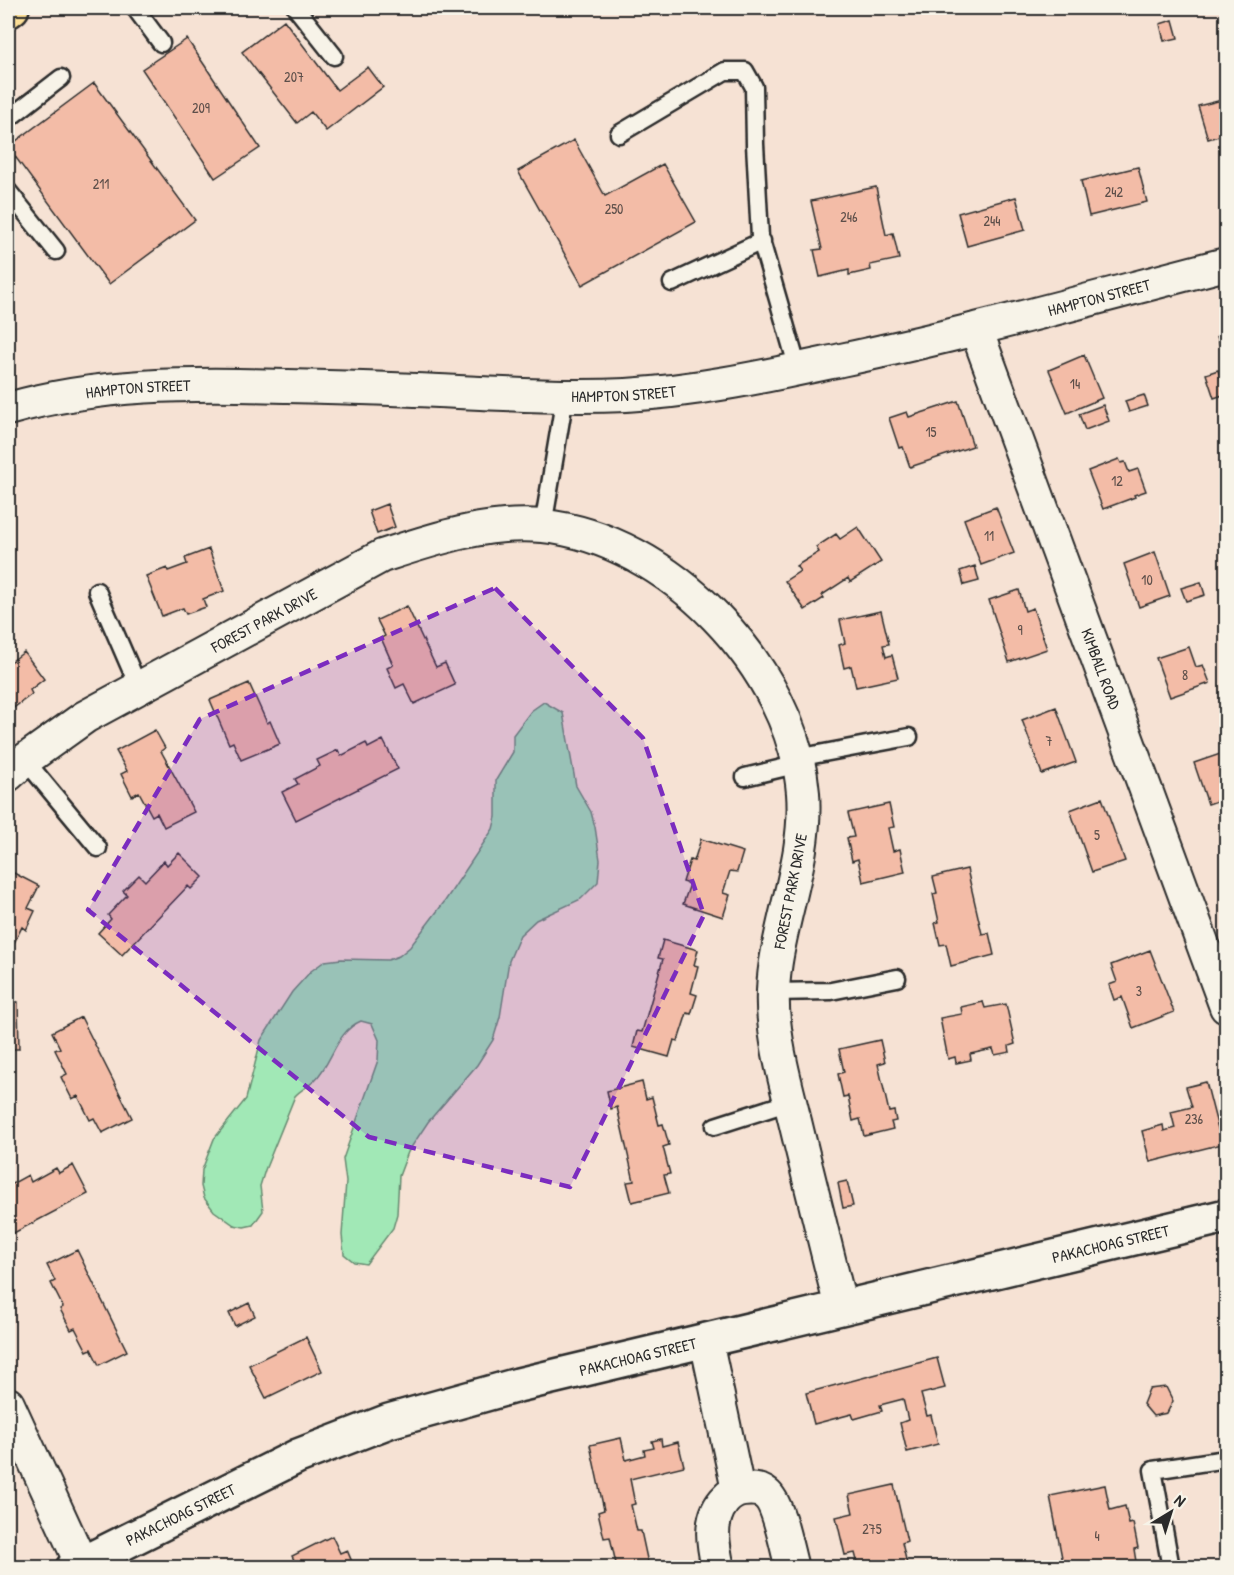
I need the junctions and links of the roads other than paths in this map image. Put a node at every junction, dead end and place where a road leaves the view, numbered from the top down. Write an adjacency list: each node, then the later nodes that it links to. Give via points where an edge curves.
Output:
1 (12, 8): 4 (main road)
2 (135, 8): 5 (lane)
3 (296, 8): 6 (lane)
4 (8, 11)
5 (161, 43)
6 (334, 56)
7 (61, 78): 8 (lane)
8 (8, 119)
9 (619, 134): 11 (lane, via 725,71 745,71 754,87)
10 (9, 198): 12 (lane)
11 (762, 241): 14 (lane); 16 (lane)
12 (56, 251)
13 (1227, 264): 15 (street, HAMPTON STREET)
14 (672, 283)
15 (976, 329): 16 (street, HAMPTON STREET); 29 (street, KIMBALL ROAD)
16 (798, 369): 17 (street, HAMPTON STREET, via 665,392)
17 (565, 396): 18 (street, HAMPTON STREET, via 175,385 89,392); 19 (lane)
18 (8, 409)
19 (543, 526): 21 (street, FOREST PARK DRIVE, via 515,525 460,532 382,556); 23 (street, FOREST PARK DRIVE, via 623,549 665,572 704,604 758,670 787,725)
20 (97, 591): 21 (lane)
21 (139, 688): 24 (street, FOREST PARK DRIVE, via 85,717)
22 (909, 737): 23 (lane)
23 (798, 761): 25 (lane); 28 (street, FOREST PARK DRIVE, via 804,821)
24 (16, 767): 26 (lane)
25 (745, 777)
26 (98, 848)
27 (897, 978): 28 (lane, via 831,991)
28 (772, 992): 30 (street, FOREST PARK DRIVE)
29 (1227, 1007)
30 (790, 1102): 31 (lane); 33 (street, FOREST PARK DRIVE)
31 (715, 1126)
32 (1227, 1216): 33 (street, PAKACHOAG STREET)
33 (841, 1308): 34 (street, PAKACHOAG STREET)
34 (706, 1340): 37 (street); 38 (street, PAKACHOAG STREET, via 389,1421 298,1456)
35 (8, 1404): 38 (street)
36 (1227, 1459): 41 (lane, via 1153,1470)
37 (738, 1490): 39 (street, via 729,1495 715,1514); 40 (street, via 757,1490 772,1501)
38 (77, 1565)
39 (718, 1568)
40 (792, 1568)
41 (1171, 1568)

